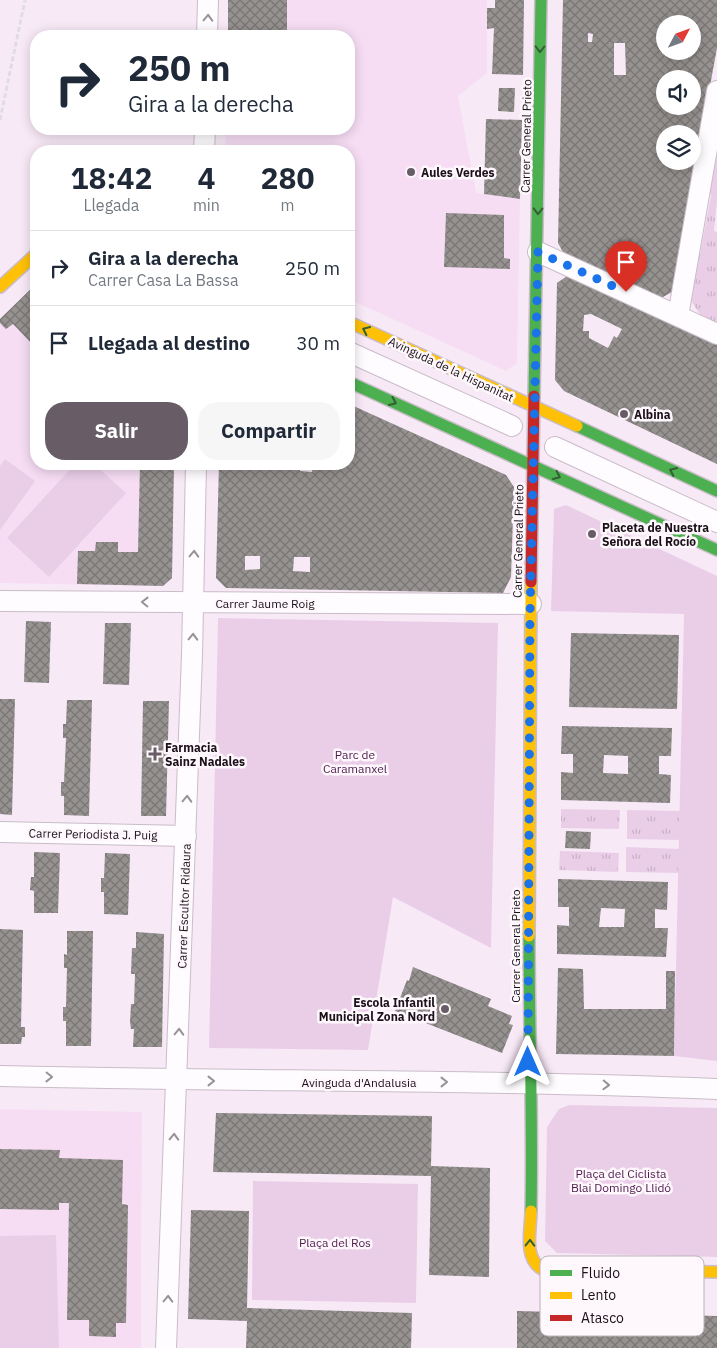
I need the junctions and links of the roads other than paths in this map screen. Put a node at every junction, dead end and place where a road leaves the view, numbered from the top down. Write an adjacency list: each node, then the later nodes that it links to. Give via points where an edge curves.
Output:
1 (208, 0): 3 (street, one-way to 1)
2 (541, 0): 5 (street, Carrer General Prieto, one-way to 5)
3 (207, 30)
4 (717, 91): 8 (street)
5 (538, 252): 8 (street); 13 (street, Carrer General Prieto)
6 (30, 260): 7 (street)
7 (0, 287)
8 (678, 316): 10 (street)
9 (355, 325): 13 (street, Avinguda de la Hispanitat, one-way to 9)
10 (717, 334)
11 (355, 355): 14 (street, Avinguda de la Hispanitat)
12 (355, 385): 16 (street, one-way to 16)
13 (536, 407): 16 (street, Carrer General Prieto); 18 (street, Avinguda de la Hispanitat, one-way to 13)
14 (512, 426)
15 (555, 447): 19 (street)
16 (533, 465): 20 (street, one-way to 20); 23 (street, Carrer General Prieto)
17 (196, 470): 22 (street, Carrer Escultor Ridaura, one-way to 17)
18 (717, 491)
19 (717, 522)
20 (717, 550)
21 (0, 600): 22 (street, Carrer Jaume Roig, one-way to 21)
22 (194, 603): 23 (street, Carrer Jaume Roig); 25 (street, Carrer Escultor Ridaura, one-way to 22)
23 (531, 604): 28 (street, Carrer General Prieto)
24 (0, 832): 25 (street, Carrer Periodista J. Puig)
25 (186, 836): 27 (street, Carrer Escultor Ridaura, one-way to 25)
26 (0, 1076): 27 (street, Avinguda d'Andalusia, one-way to 27)
27 (178, 1080): 28 (street, Avinguda d'Andalusia, one-way to 28); 33 (street, Carrer Escultor Ridaura, one-way to 27)
28 (530, 1083): 29 (street, Avinguda d'Andalusia, one-way to 29); 30 (street, one-way to 28, via 530,1257 533,1120)
29 (717, 1088)
30 (540, 1268)
31 (704, 1272): 32 (street, one-way to 31)
32 (717, 1272)
33 (166, 1348)

